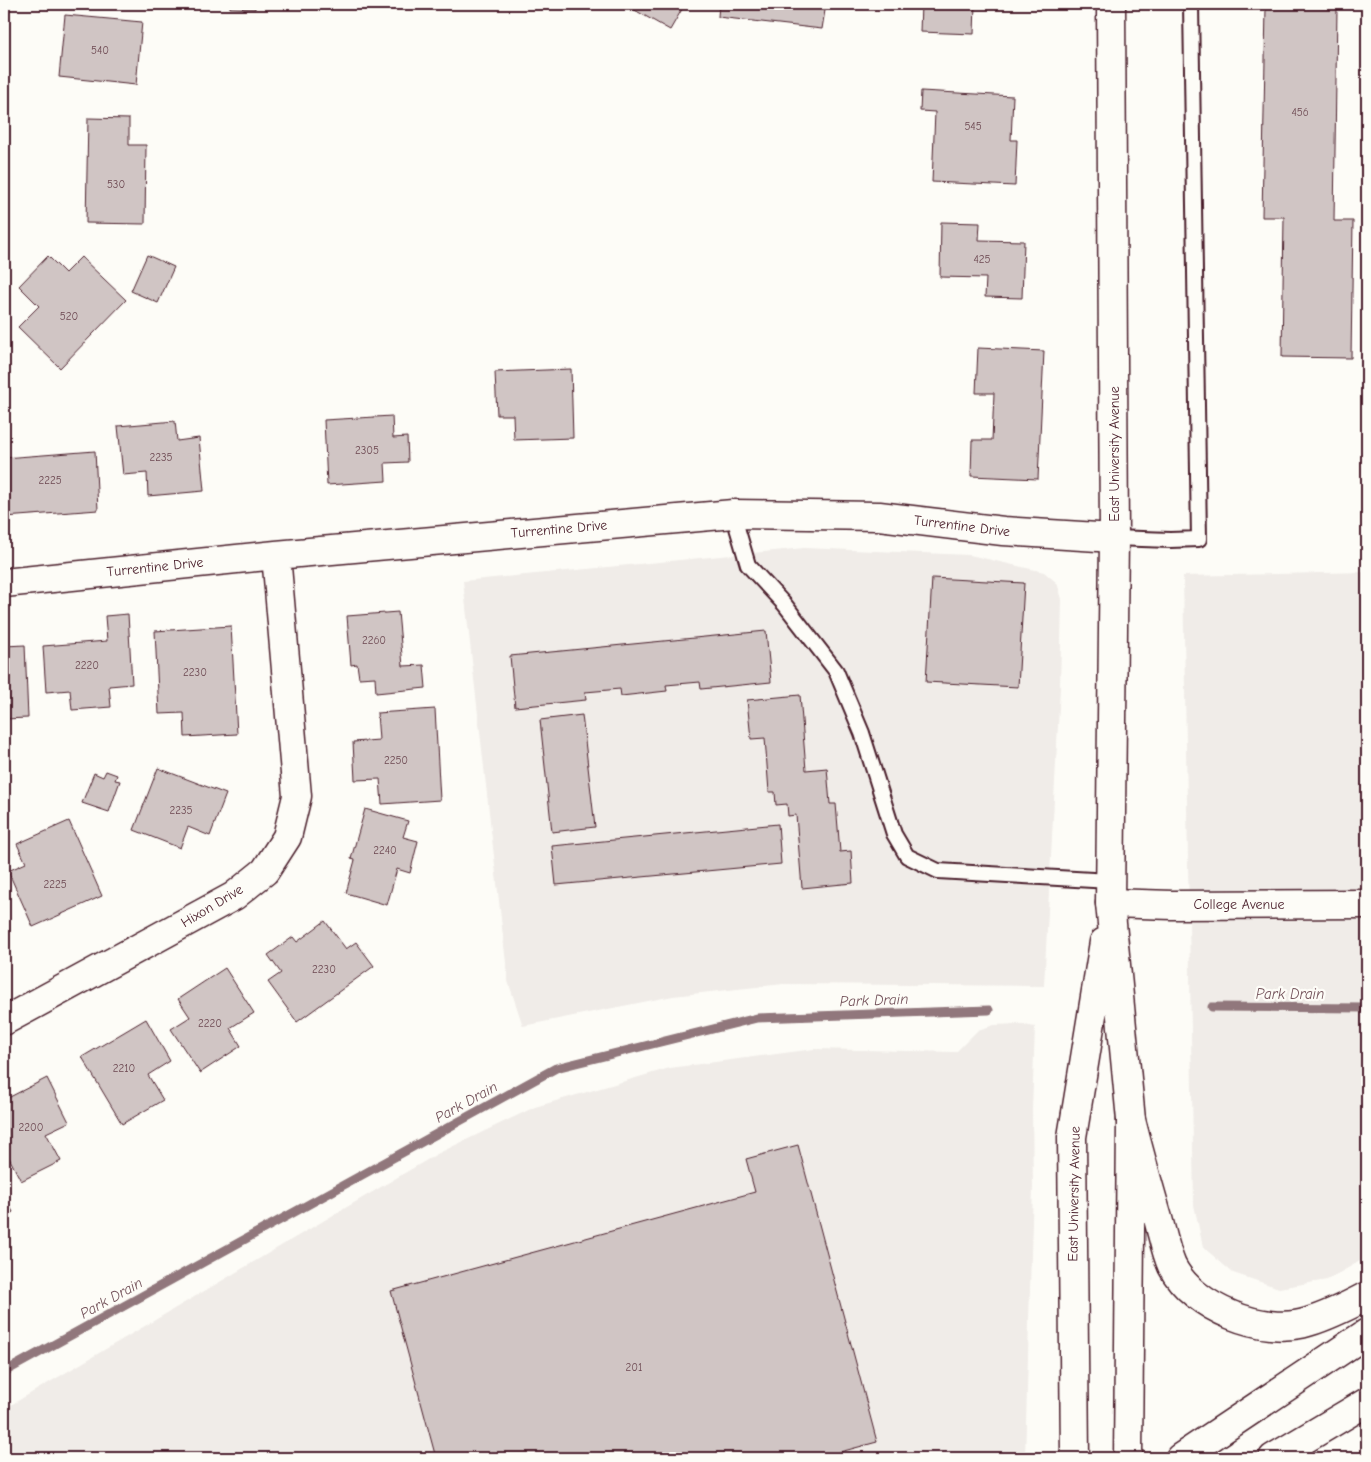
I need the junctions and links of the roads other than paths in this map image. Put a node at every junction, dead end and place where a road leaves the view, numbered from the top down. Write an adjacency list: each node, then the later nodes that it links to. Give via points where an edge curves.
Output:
1 (1111, 4): 4 (main road, East University Avenue)
2 (1191, 4): 4 (lane, via 1199,539)
3 (733, 514): 4 (main road, Turrentine Drive, via 879,516 1002,531); 5 (main road, Turrentine Drive); 7 (lane, via 748,565 786,605 836,671 862,733 894,834 907,856 938,871)
4 (1114, 538): 7 (main road, East University Avenue)
5 (276, 555): 6 (main road, Turrentine Drive); 9 (main road, Hixon Drive, via 297,796 287,837 265,871 234,896)
6 (4, 583)
7 (1110, 892): 8 (main road, College Avenue, via 1172,905); 10 (main road, East University Avenue); 14 (main road, East University Avenue, via 1072,1137)
8 (1367, 904)
9 (4, 1021)
10 (1130, 1120): 11 (main road, via 1165,1247 1173,1267 1195,1295 1233,1316 1270,1326 1307,1323); 15 (main road, East University Avenue)
11 (1367, 1296)
12 (1367, 1333): 16 (main road)
13 (1367, 1402): 17 (main road)
14 (1075, 1458)
15 (1128, 1458)
16 (1180, 1458)
17 (1273, 1458)

